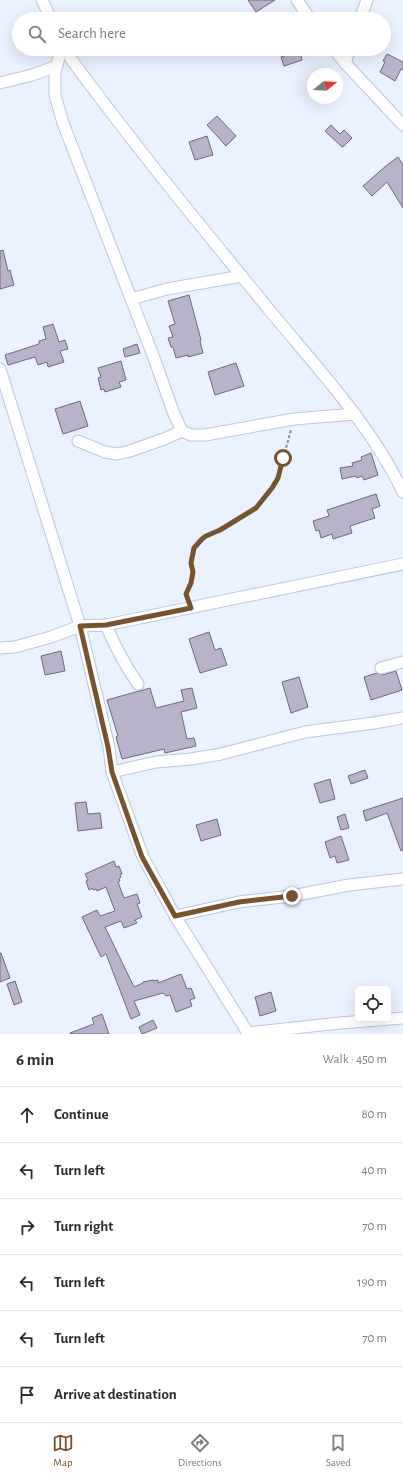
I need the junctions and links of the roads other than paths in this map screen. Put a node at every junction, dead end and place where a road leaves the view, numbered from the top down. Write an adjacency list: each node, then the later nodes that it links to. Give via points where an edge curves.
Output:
1 (42, 0): 4 (street)
2 (297, 0): 5 (street)
3 (367, 0): 6 (street)
4 (48, 12)
5 (305, 12)
6 (363, 12)
7 (59, 56): 12 (street)
8 (70, 56): 15 (street, via 109,111)
9 (340, 56): 11 (street)
10 (348, 56): 11 (street)
11 (345, 63): 14 (street)
12 (57, 66): 13 (street); 16 (street, via 55,95 63,123)
13 (0, 83)
14 (403, 125)
15 (242, 276): 16 (street, via 167,289); 18 (street)
16 (131, 299): 19 (street)
17 (0, 369): 24 (street)
18 (355, 414): 19 (street, via 294,419 205,435 191,435); 21 (street, via 394,472)
19 (182, 431): 20 (street, via 117,454)
20 (78, 441)
21 (403, 492)
22 (403, 564): 23 (street)
23 (106, 625): 24 (street); 28 (street, via 125,666)
24 (80, 626): 25 (street, via 15,647); 30 (street)
25 (0, 648)
26 (403, 662): 27 (street)
27 (381, 668)
28 (138, 684)
29 (403, 718): 30 (street, via 305,732 222,754 156,762)
30 (112, 772): 32 (street, via 142,857)
31 (403, 879): 32 (street, via 239,902)
32 (175, 916): 34 (street)
33 (403, 1018): 34 (street)
34 (248, 1034)

